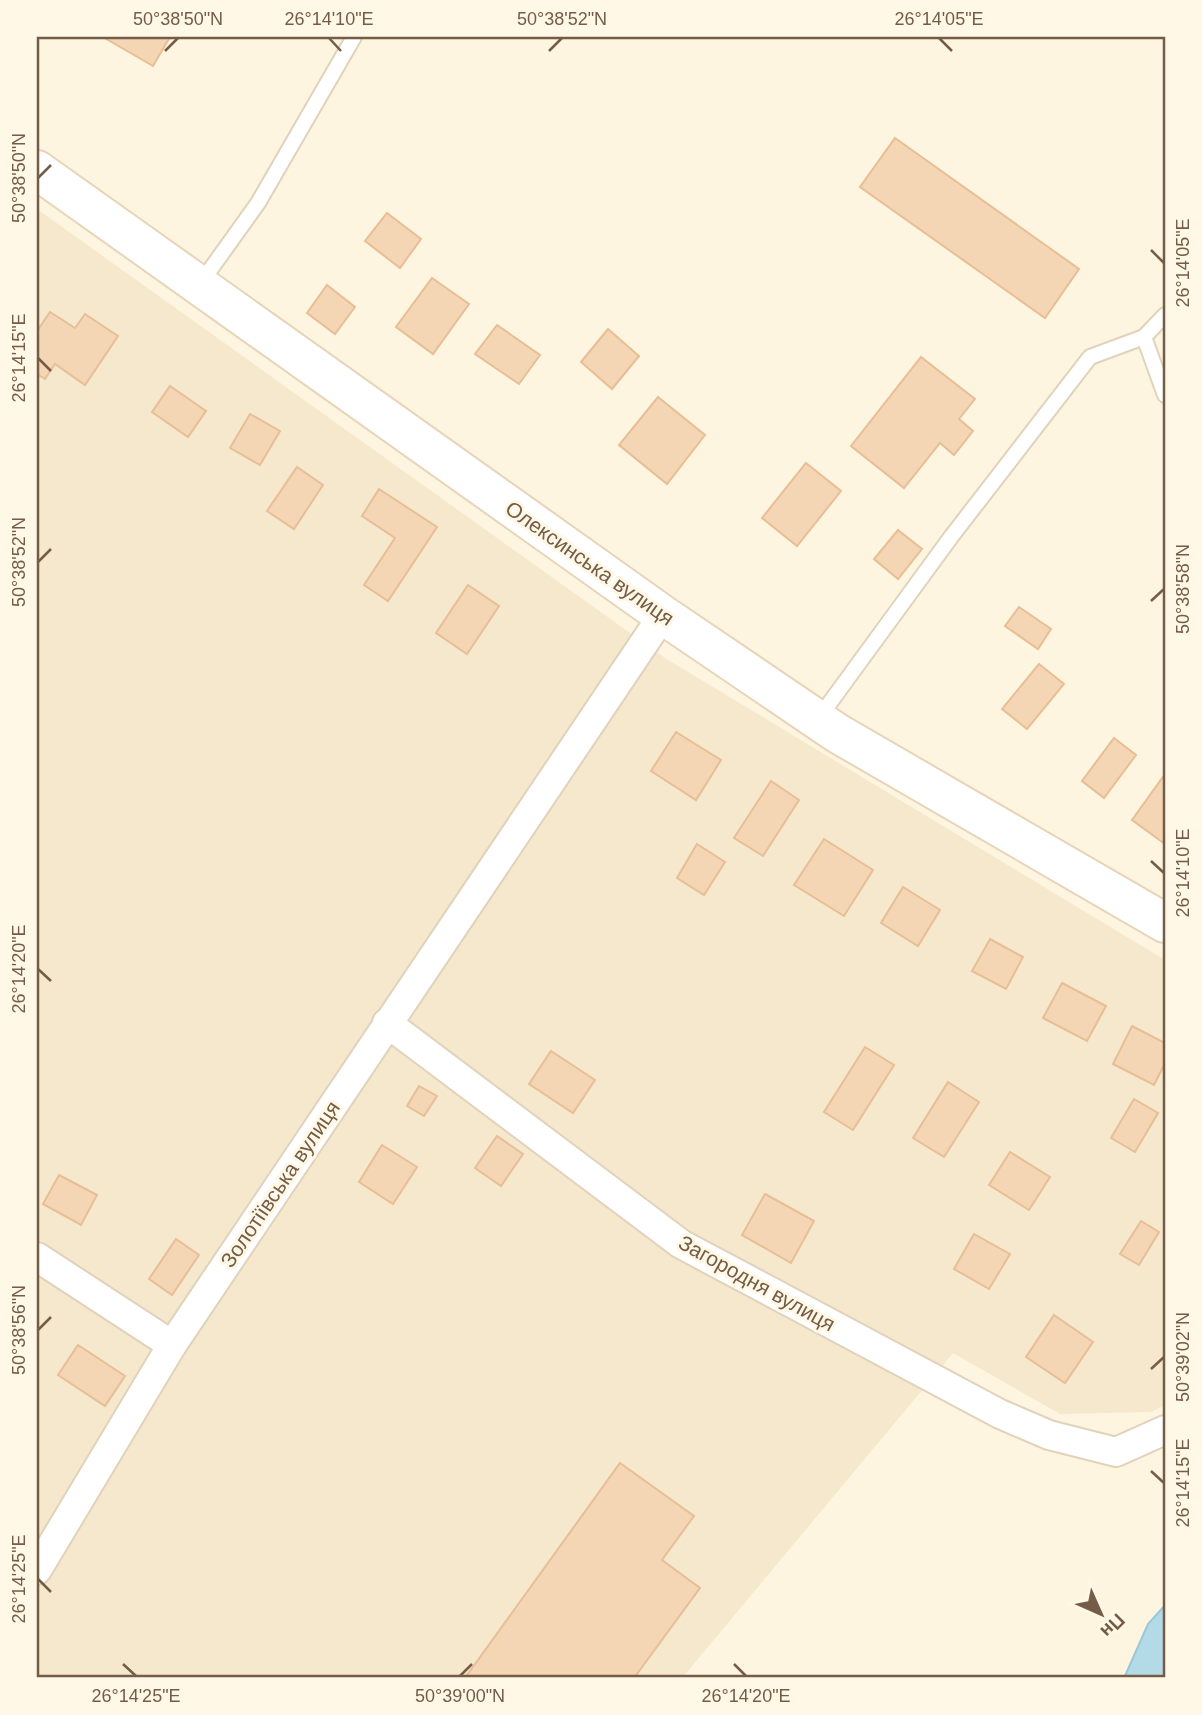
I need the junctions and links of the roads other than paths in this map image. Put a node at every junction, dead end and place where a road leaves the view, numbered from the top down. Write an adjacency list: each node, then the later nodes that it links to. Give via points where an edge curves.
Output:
1 (354, 37): 3 (lane, via 258,203)
2 (37, 170): 3 (street, Олексинська вулиця)
3 (199, 285): 7 (street, Олексинська вулиця)
4 (1165, 315): 5 (lane)
5 (1144, 337): 6 (lane); 8 (lane, via 1090,356)
6 (1165, 394)
7 (663, 615): 8 (street, Олексинська вулиця); 10 (street, Золотіївська вулиця)
8 (817, 720): 9 (street, Олексинська вулиця)
9 (1165, 923)
10 (387, 1023): 12 (street, Золотіївська вулиця); 13 (street, Загородня вулиця, via 681,1244 1000,1413 1049,1435 1116,1452)
11 (37, 1257): 12 (street)
12 (172, 1345): 14 (street, Золотіївська вулиця)
13 (1165, 1430)
14 (37, 1570)

